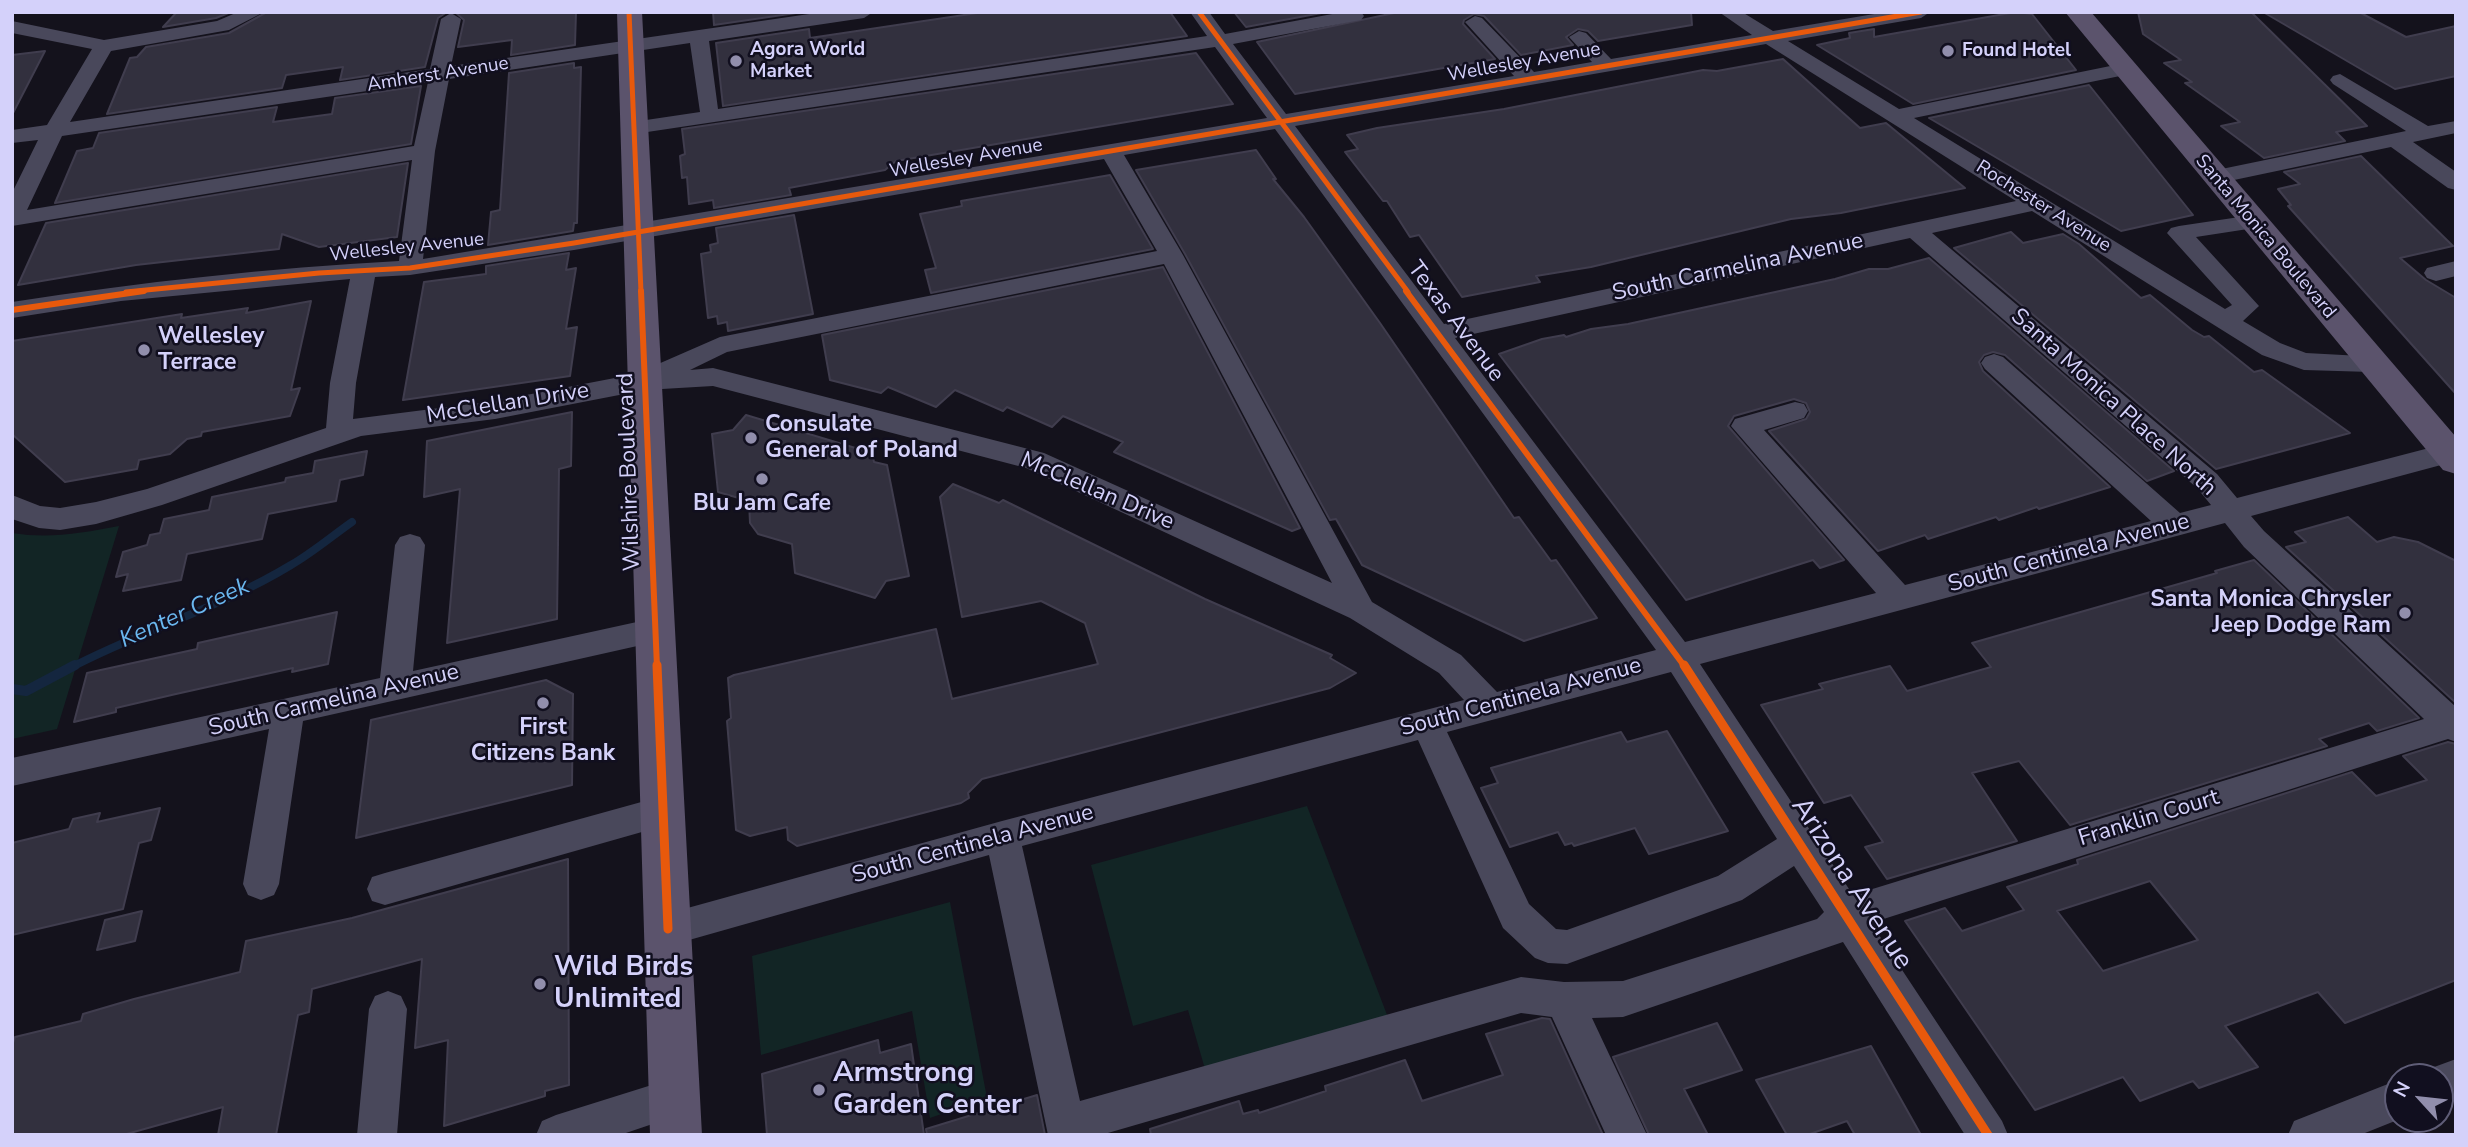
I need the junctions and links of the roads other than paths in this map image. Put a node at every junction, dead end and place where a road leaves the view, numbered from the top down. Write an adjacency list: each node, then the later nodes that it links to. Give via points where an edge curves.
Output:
1 (255, 12): 18 (street, via 222,26)
2 (629, 12): 17 (main road, Wilshire Boulevard)
3 (864, 12): 8 (street, Amherst Avenue)
4 (1199, 12): 16 (street, Texas Avenue)
5 (1728, 12): 15 (street, Rochester Avenue)
6 (1921, 12): 15 (street, Wellesley Avenue)
7 (2077, 12): 20 (main road, Santa Monica Boulevard)
8 (833, 14): 13 (street, Amherst Avenue)
9 (1354, 16): 16 (street)
10 (451, 19): 21 (street)
11 (1475, 22): 22 (street)
12 (12, 27): 18 (street)
13 (699, 37): 17 (street, Amherst Avenue); 24 (street)
14 (1579, 37): 19 (street)
15 (1769, 38): 19 (street, Wellesley Avenue); 25 (street, Rochester Avenue)
16 (1219, 40): 26 (street, Texas Avenue); 28 (street)
17 (631, 45): 21 (street, Amherst Avenue); 28 (main road, Wilshire Boulevard)
18 (104, 46): 29 (street)
19 (1606, 65): 22 (street, Wellesley Avenue)
20 (2125, 69): 25 (street); 35 (main road, Santa Monica Boulevard)
21 (437, 75): 29 (street, Amherst Avenue); 34 (street)
22 (1528, 78): 26 (street, Wellesley Avenue)
23 (2340, 80): 30 (street)
24 (708, 108)
25 (1894, 116): 37 (street, Rochester Avenue)
26 (1278, 121): 33 (street, Wellesley Avenue); 47 (street, Texas Avenue)
27 (2456, 127): 30 (street)
28 (634, 128): 41 (main road, Wilshire Boulevard)
29 (55, 131): 31 (street, Amherst Avenue); 38 (street)
30 (2425, 134): 32 (street)
31 (12, 137)
32 (2395, 140): 35 (street); 36 (street)
33 (1110, 150): 41 (street, Wellesley Avenue); 42 (street)
34 (424, 152): 38 (street); 43 (street)
35 (2215, 177): 39 (main road, Santa Monica Boulevard)
36 (2456, 183)
37 (2037, 203): 40 (street, South Carmelina Avenue); 46 (street, Rochester Avenue)
38 (12, 219)
39 (2253, 222): 46 (street, via 2179,233 2247,306); 49 (main road, Santa Monica Boulevard)
40 (1915, 230): 47 (street, South Carmelina Avenue); 55 (street, Santa Monica Place North, via 2207,481)
41 (639, 232): 43 (street, Wellesley Avenue); 50 (main road, Wilshire Boulevard)
42 (1171, 256): 50 (street, via 720,345); 59 (street)
43 (410, 268): 44 (street, Wellesley Avenue)
44 (363, 271): 45 (street, Wellesley Avenue, via 121,293); 52 (street, via 342,383)
45 (12, 310)
46 (2226, 320): 49 (street, Rochester Avenue, via 2271,349 2304,361)
47 (1439, 332): 61 (street, Texas Avenue)
48 (1994, 363): 56 (street)
49 (2371, 363): 53 (main road, Santa Monica Boulevard)
50 (645, 381): 52 (street, McClellan Drive, via 495,410); 59 (street, McClellan Drive, via 713,377 1034,460); 60 (main road, Wilshire Boulevard)
51 (1795, 411): 58 (street, via 1745,426)
52 (339, 431): 54 (street, McClellan Drive, via 152,498 96,513 39,517)
53 (2453, 455): 55 (street, South Centinela Avenue)
54 (12, 505)
55 (2231, 512): 56 (street, South Centinela Avenue); 66 (street, Santa Monica Place North)
56 (2175, 526): 58 (street, South Centinela Avenue)
57 (410, 545): 62 (street)
58 (1899, 599): 61 (street, South Centinela Avenue)
59 (1361, 610): 63 (street, McClellan Drive, via 1450,664)
60 (655, 630): 62 (street, South Carmelina Avenue); 68 (main road, Wilshire Boulevard)
61 (1678, 656): 63 (street, South Centinela Avenue); 70 (street, Arizona Avenue)
62 (395, 687): 64 (street, South Carmelina Avenue)
63 (1490, 706): 65 (street, South Centinela Avenue)
64 (288, 711): 67 (street, South Carmelina Avenue); 71 (street)
65 (1426, 722): 69 (street, South Centinela Avenue); 70 (street, via 1516,916 1548,946 1567,947 1730,888)
66 (2453, 726): 73 (street, Franklin Court)
67 (12, 772)
68 (663, 811): 72 (street); 74 (main road, Wilshire Boulevard)
69 (1002, 836): 74 (street, South Centinela Avenue); 79 (street)
70 (1800, 845): 73 (street, Arizona Avenue)
71 (261, 884)
72 (385, 889)
73 (1847, 914): 75 (street, Franklin Court, via 1828,932 1623,999); 83 (street, Arizona Avenue)
74 (668, 929): 78 (main road, Wilshire Boulevard)
75 (1564, 1000): 79 (street, Franklin Court, via 1521,995); 82 (street)
76 (388, 1009): 80 (street)
77 (2384, 1105): 84 (street)
78 (675, 1116): 81 (street)
79 (1067, 1130)
80 (377, 1135)
81 (556, 1135)
82 (1628, 1135)
83 (1988, 1135)
84 (2308, 1135)

